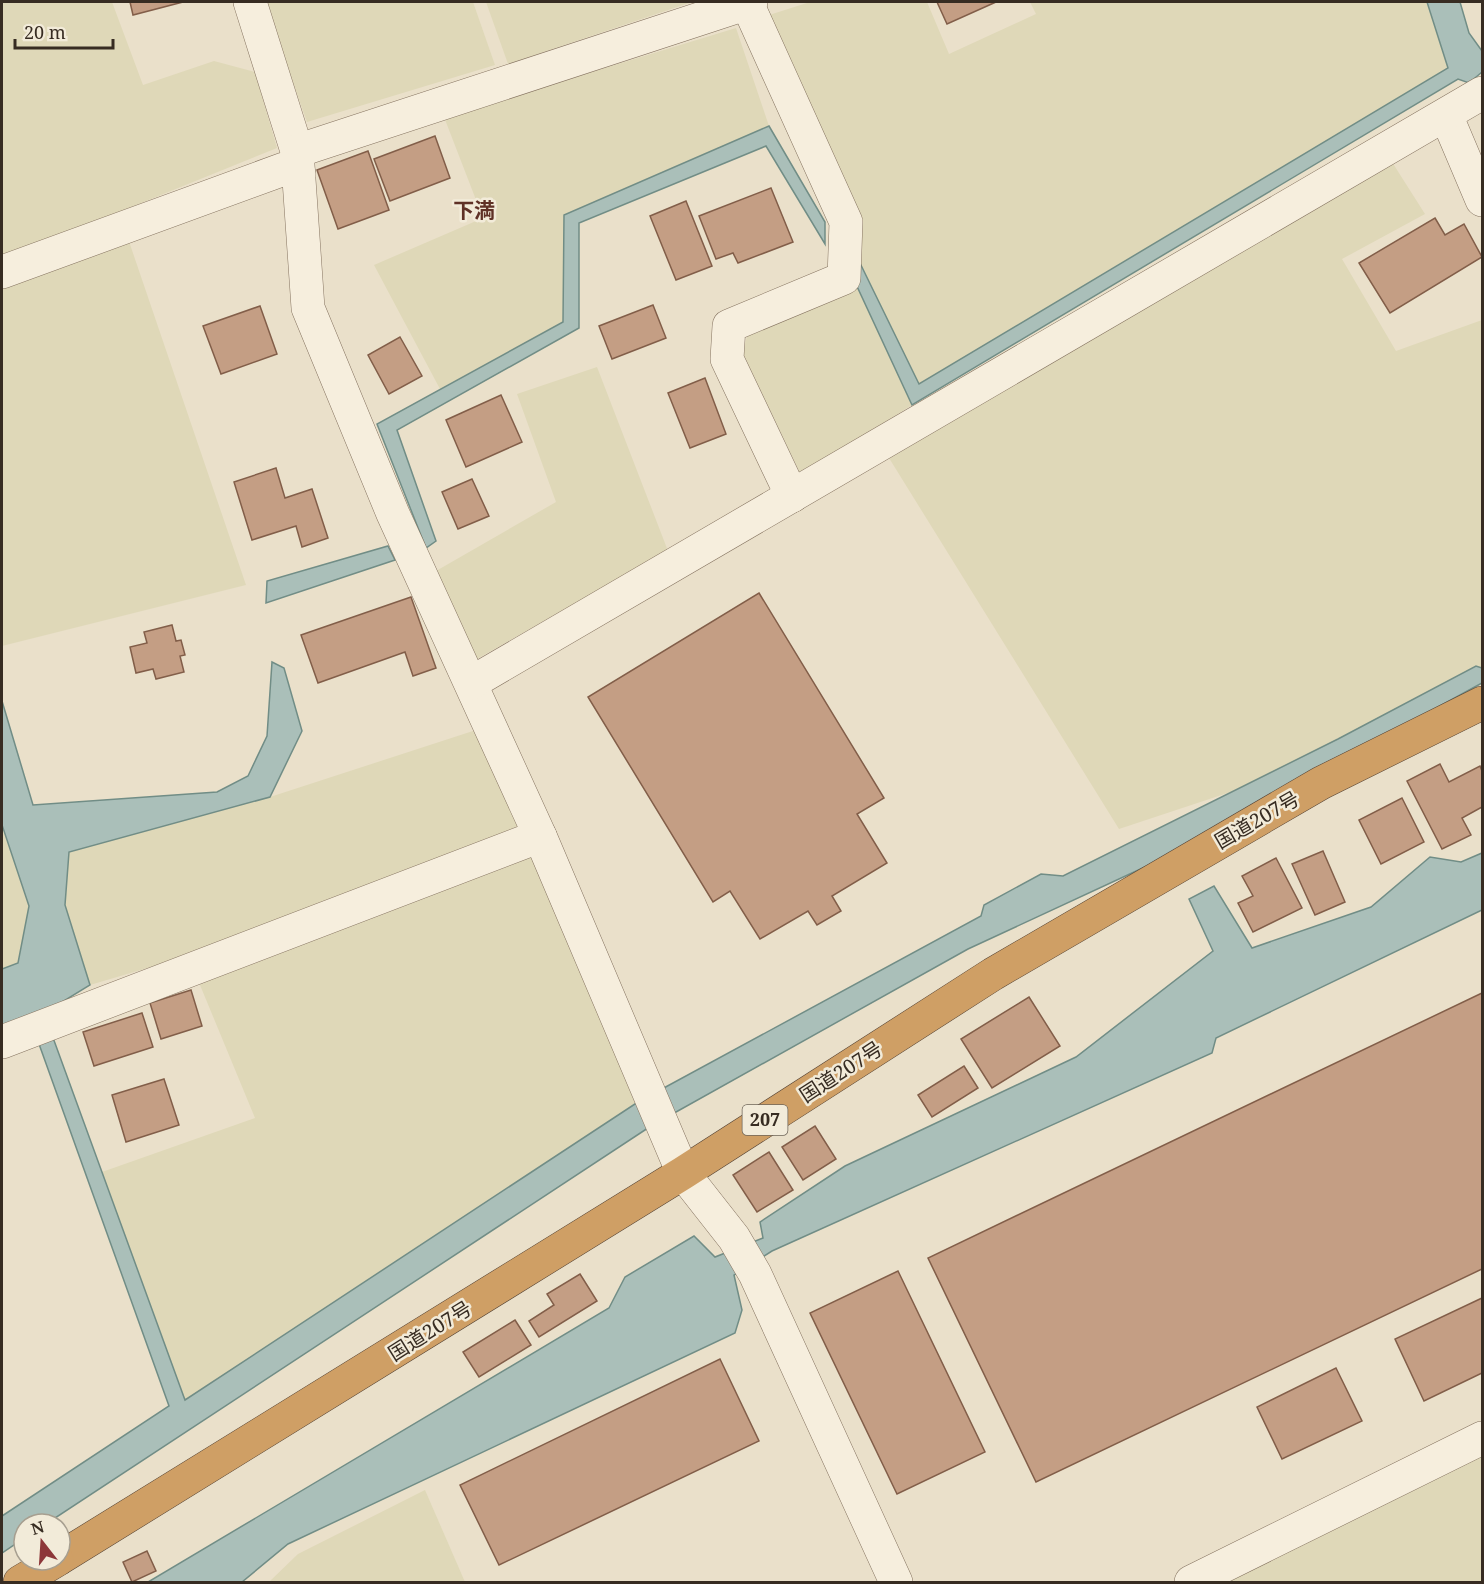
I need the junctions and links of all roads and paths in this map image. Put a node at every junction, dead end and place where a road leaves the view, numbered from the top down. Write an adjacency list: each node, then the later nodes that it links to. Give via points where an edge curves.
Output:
1 (250, 2): 5 (street)
2 (749, 2): 5 (street); 8 (street, via 846,222 844,278 729,326 727,359)
3 (1480, 94): 4 (street)
4 (1446, 115): 6 (street); 8 (street)
5 (298, 163): 7 (street); 9 (street, via 308,308 393,514)
6 (1482, 200)
7 (2, 272)
8 (792, 496): 9 (street)
9 (471, 683): 11 (street)
10 (1482, 703): 13 (highway, 国道207号 / 207, via 1321,783 1021,957)
11 (540, 836): 12 (street); 13 (street)
12 (28, 1032)
13 (683, 1173): 15 (highway, 国道207号 / 207); 18 (street, via 734,1238 755,1274)
14 (1482, 1438): 19 (street)
15 (72, 1550)
16 (37, 1572): 17 (highway, 国道207号 / 207)
17 (20, 1582)
18 (896, 1582)
19 (1191, 1582)

